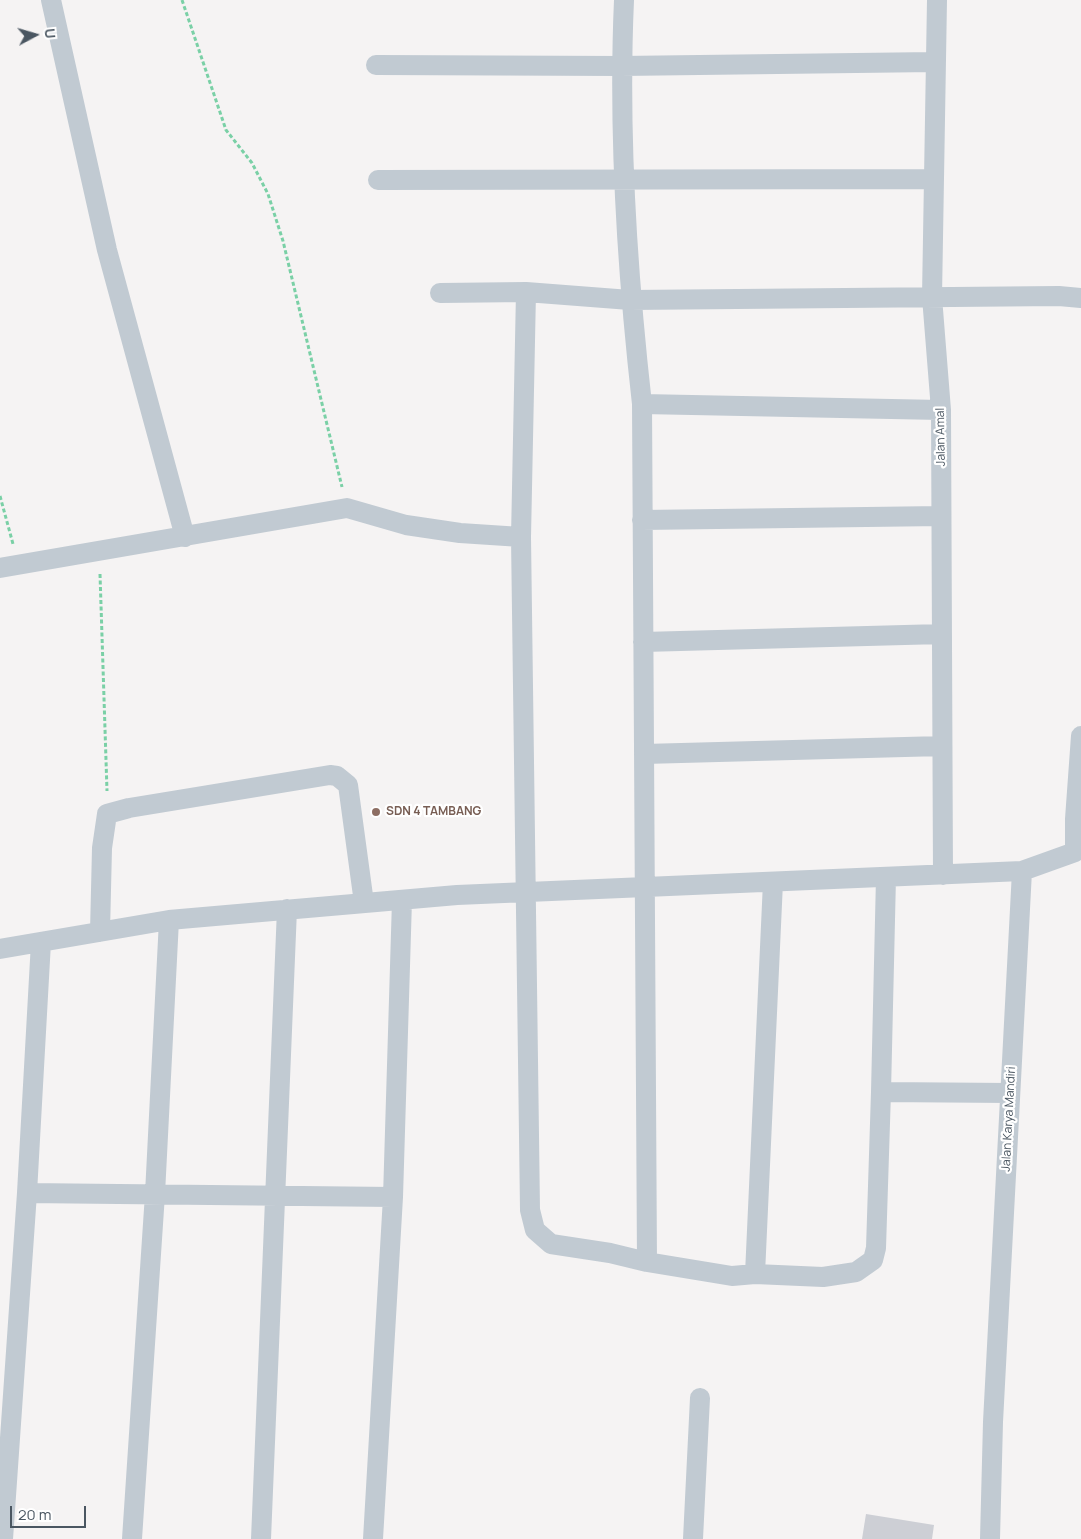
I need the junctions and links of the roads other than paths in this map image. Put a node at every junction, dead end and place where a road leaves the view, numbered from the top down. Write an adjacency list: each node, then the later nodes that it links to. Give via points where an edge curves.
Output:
1 (52, 0): 19 (street, via 107,250)
2 (624, 0): 6 (street)
3 (937, 0): 4 (street, Jalan Amal)
4 (934, 62): 6 (street); 8 (street, Jalan Amal)
5 (376, 65): 6 (street)
6 (621, 66): 7 (street)
7 (625, 178): 8 (street); 9 (street); 14 (street)
8 (933, 179): 12 (street, Jalan Amal)
9 (378, 180)
10 (526, 292): 11 (street); 14 (street); 20 (street)
11 (440, 293)
12 (932, 297): 13 (street); 14 (street); 16 (street, Jalan Amal)
13 (1081, 298)
14 (630, 300): 15 (street)
15 (642, 404): 16 (street); 18 (street)
16 (941, 410): 17 (street, Jalan Amal)
17 (941, 516): 18 (street); 23 (street, Jalan Amal)
18 (642, 520): 24 (street)
19 (185, 537): 20 (street, via 347,508 406,525); 21 (street)
20 (521, 537): 34 (street)
21 (6, 567): 22 (street)
22 (0, 583)
23 (942, 634): 24 (street); 26 (street, Jalan Amal)
24 (643, 642): 27 (street)
25 (1081, 736): 28 (street, via 1075,818)
26 (942, 746): 27 (street); 30 (street, Jalan Amal)
27 (644, 754): 33 (street)
28 (1078, 851): 29 (street)
29 (1022, 871): 30 (street); 43 (street, Jalan Karya Mandiri)
30 (943, 875): 31 (street)
31 (886, 877): 32 (street); 42 (street)
32 (774, 882): 33 (street); 49 (street)
33 (645, 887): 34 (street); 48 (street)
34 (527, 892): 35 (street); 48 (street, via 532,1221 535,1230 551,1244)
35 (402, 900): 36 (street); 47 (street)
36 (364, 903): 37 (street); 39 (street, via 348,785 337,776 330,775 107,814 102,848)
37 (287, 910): 38 (street); 46 (street)
38 (168, 920): 39 (street); 45 (street)
39 (100, 932): 40 (street)
40 (41, 942): 41 (street); 44 (street)
41 (0, 949)
42 (881, 1092): 43 (street); 49 (street, via 876,1248 872,1260 856,1272 838,1275)
43 (1010, 1093): 56 (street, Jalan Karya Mandiri)
44 (27, 1193): 45 (street); 51 (street)
45 (155, 1194): 46 (street); 52 (street)
46 (275, 1196): 47 (street); 53 (street)
47 (393, 1197): 54 (street)
48 (648, 1262): 49 (street, via 732,1276)
49 (755, 1274)
50 (700, 1398): 55 (street)
51 (3, 1539)
52 (132, 1539)
53 (261, 1539)
54 (373, 1539)
55 (693, 1539)
56 (990, 1539)

